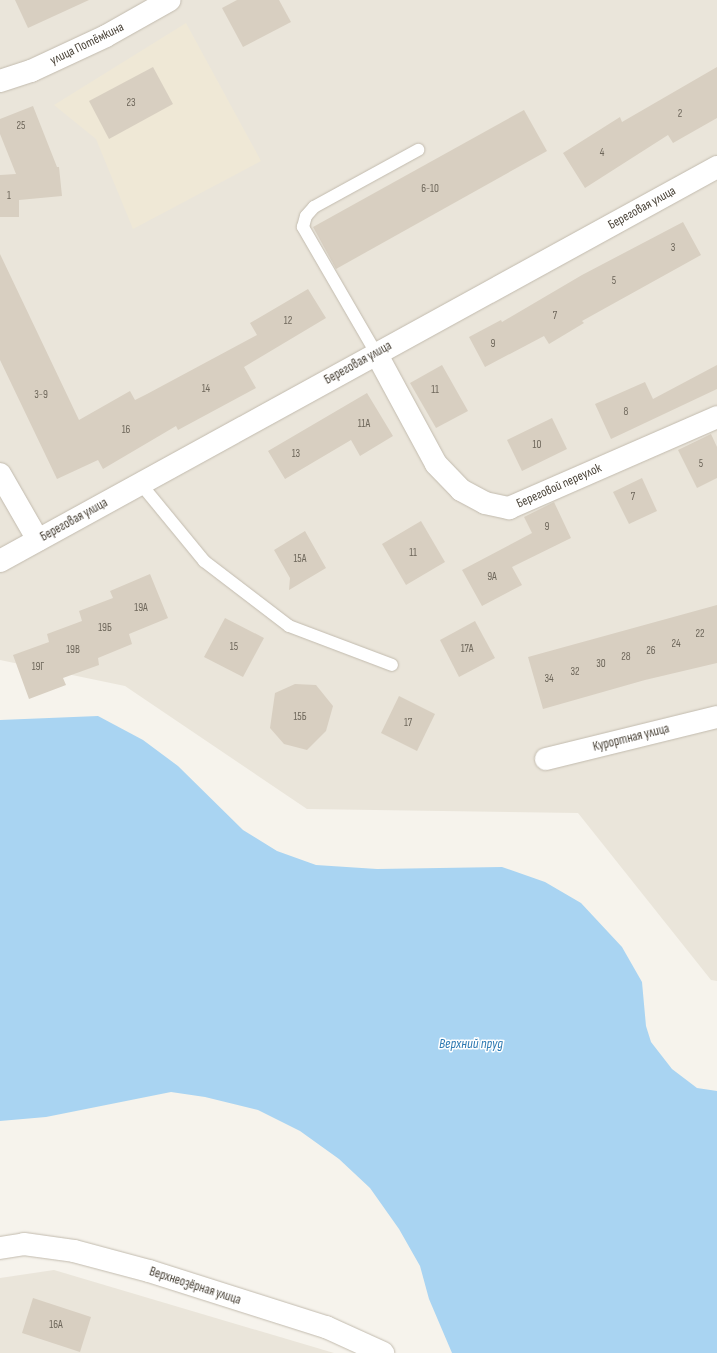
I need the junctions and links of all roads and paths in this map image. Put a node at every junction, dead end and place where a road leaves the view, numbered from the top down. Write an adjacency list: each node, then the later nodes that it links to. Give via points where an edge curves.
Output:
1 (170, 0): 2 (street, улица Потёмкина, via 106,36 31,71)
2 (0, 81)
3 (418, 150): 5 (lane, via 314,207 306,216 303,227)
4 (717, 167): 5 (street, Береговая улица)
5 (376, 353): 6 (street, Береговой переулок, via 436,464 461,490 485,503 509,508); 8 (street, Береговая улица)
6 (717, 417)
7 (0, 474): 9 (street)
8 (140, 483): 9 (street, Береговая улица); 11 (lane, via 204,561 289,626)
9 (38, 540): 10 (street, Береговая улица)
10 (0, 561)
11 (392, 665)
12 (717, 717): 13 (street, Курортная улица)
13 (546, 759)
14 (0, 1248): 15 (street, Верхнеозёрная улица, via 24,1244 74,1251 149,1271 326,1327)
15 (383, 1353)

